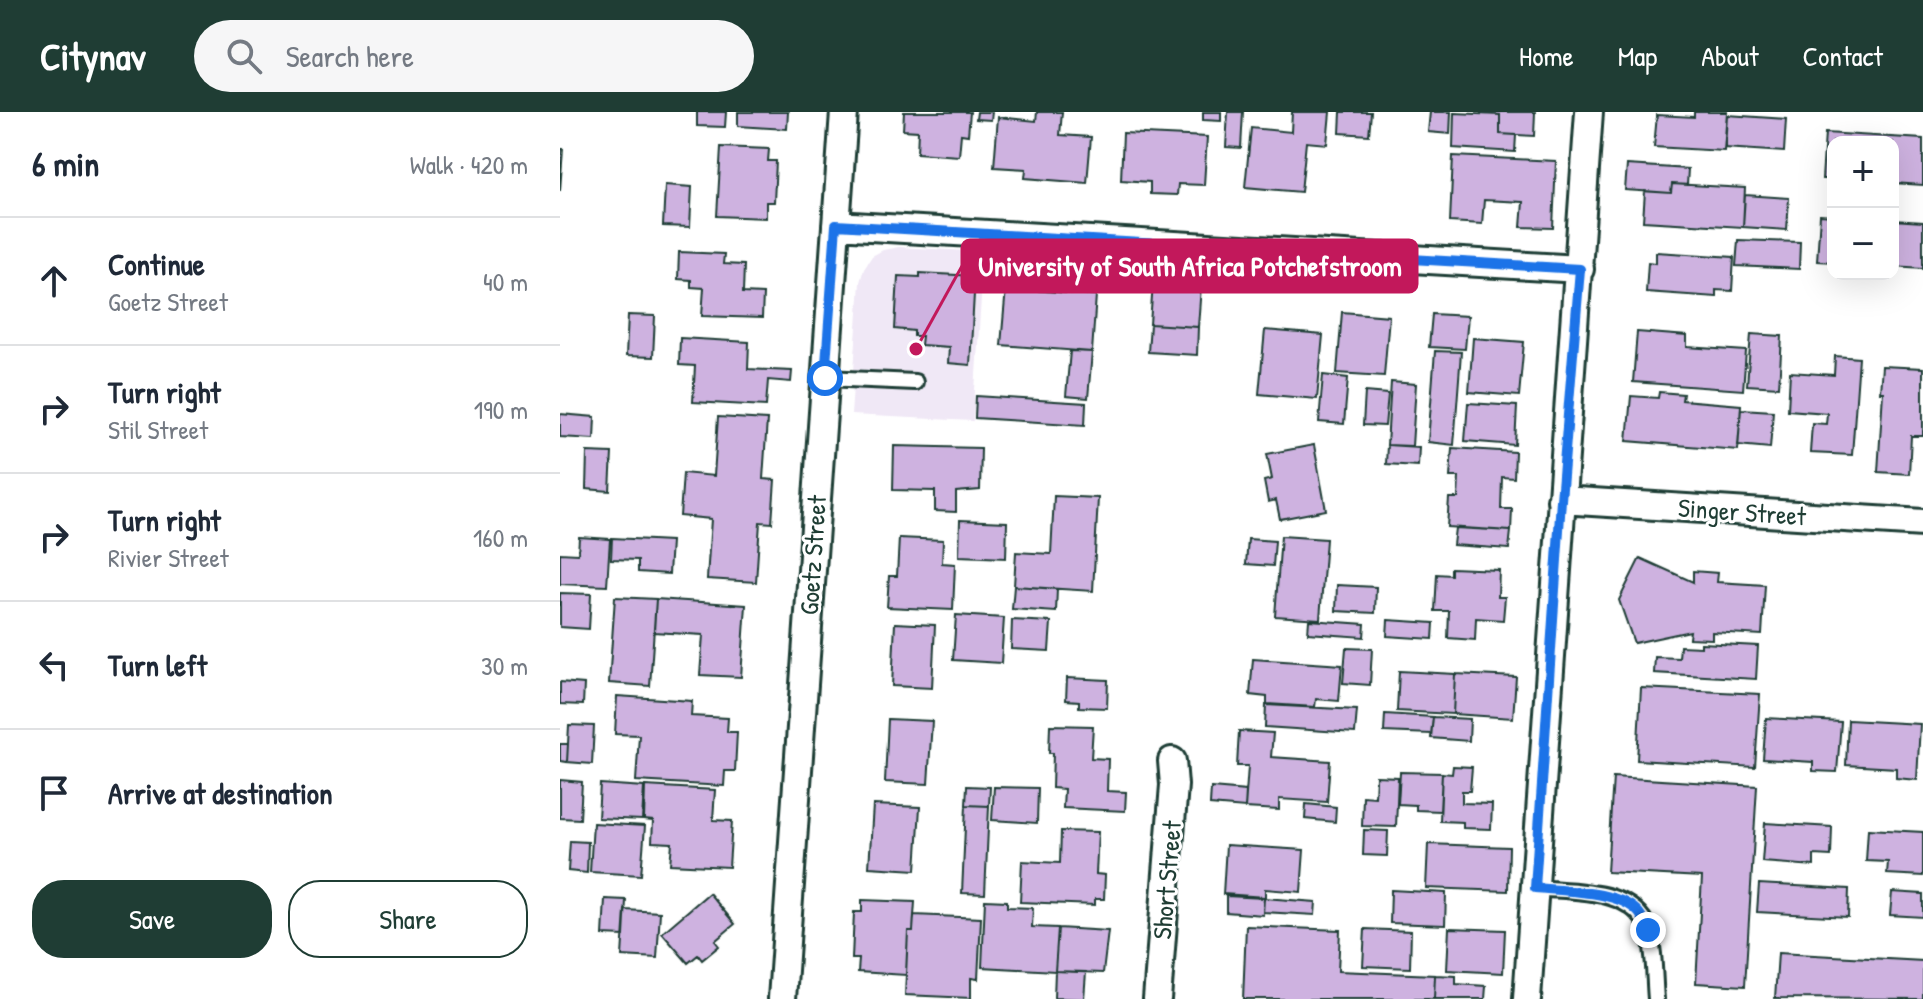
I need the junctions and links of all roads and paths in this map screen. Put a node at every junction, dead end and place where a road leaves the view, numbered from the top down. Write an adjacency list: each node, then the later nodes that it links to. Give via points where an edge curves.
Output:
1 (844, 112): 3 (street, Goetz Street)
2 (1589, 112): 4 (street)
3 (836, 225): 4 (street); 5 (street, Goetz Street)
4 (1580, 269): 7 (street)
5 (825, 378): 6 (lane); 11 (street, Goetz Street)
6 (915, 382)
7 (1561, 500): 8 (street, Singer Street); 10 (street)
8 (1923, 523)
9 (1172, 761): 12 (street, Short Street)
10 (1535, 888): 13 (street); 14 (lane, via 1603,895 1639,912 1648,930)
11 (782, 999)
12 (1157, 999)
13 (1527, 999)
14 (1656, 999)

